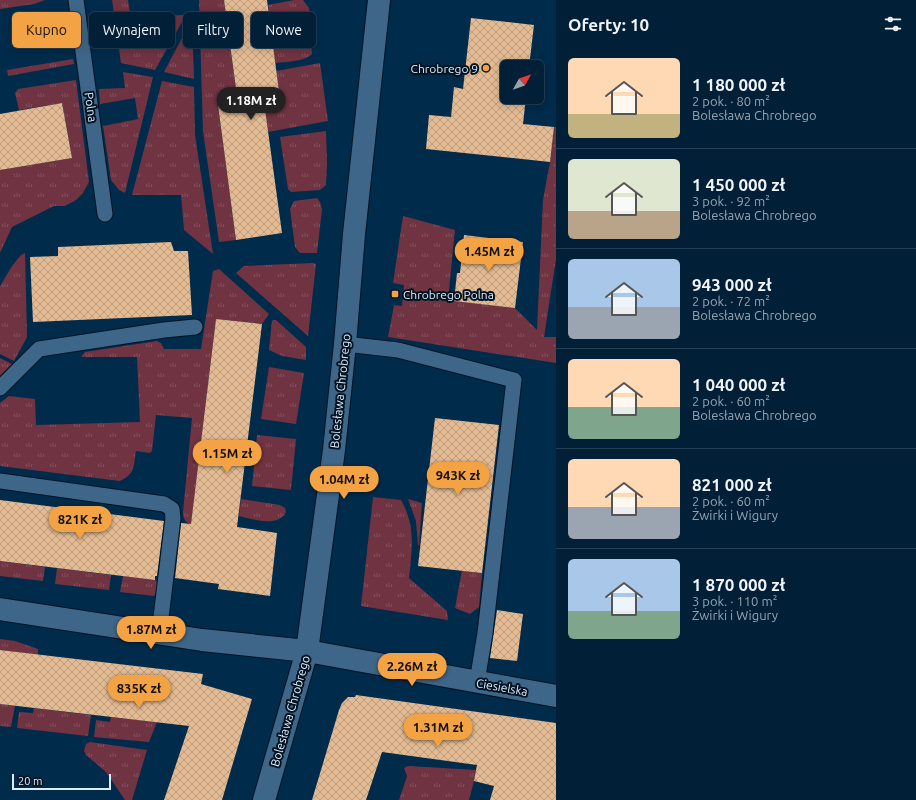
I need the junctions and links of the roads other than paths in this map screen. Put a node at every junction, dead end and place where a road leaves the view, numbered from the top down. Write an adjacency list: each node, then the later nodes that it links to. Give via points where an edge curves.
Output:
1 (76, 0): 3 (lane, Polna)
2 (379, 0): 5 (street, Bolesława Chrobrego)
3 (105, 214)
4 (195, 327): 6 (lane, via 39,349)
5 (345, 344): 10 (street, Bolesława Chrobrego, via 334,450); 11 (lane, via 398,350 514,380)
6 (0, 388)
7 (0, 481): 9 (lane, via 164,504 172,509)
8 (0, 609): 9 (street, Ciesielska)
9 (160, 634): 10 (street, Ciesielska)
10 (307, 651): 11 (street, Ciesielska); 13 (street, Bolesława Chrobrego)
11 (477, 682): 12 (street, Ciesielska)
12 (556, 696)
13 (264, 800)

